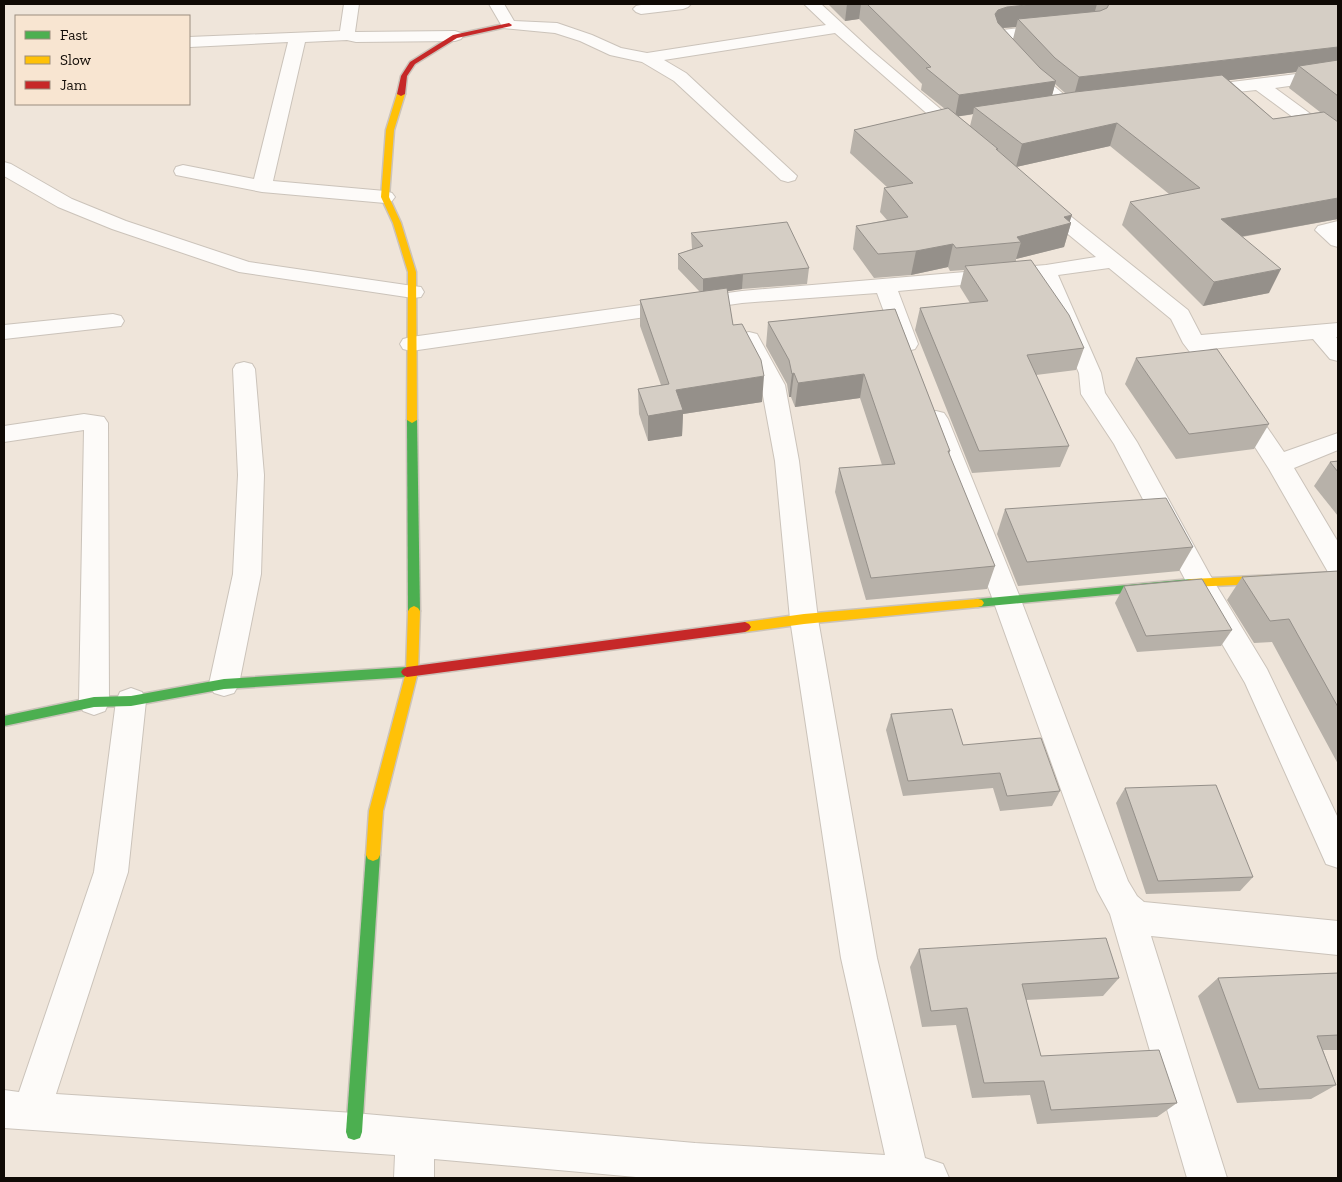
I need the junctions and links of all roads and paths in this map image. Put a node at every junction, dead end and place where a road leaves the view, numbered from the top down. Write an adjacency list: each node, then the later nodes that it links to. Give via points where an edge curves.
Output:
1 (352, 4): 9 (street)
2 (497, 4): 6 (street)
3 (684, 4): 5 (street)
4 (812, 4): 7 (street)
5 (641, 9)
6 (509, 25): 11 (street); 13 (street, via 557,28 616,52)
7 (838, 28): 13 (street); 21 (street, via 960,123)
8 (1065, 28): 18 (street, via 1000,36 1042,85)
9 (346, 34): 10 (street); 11 (street, via 356,37)
10 (298, 36): 12 (street); 25 (street)
11 (455, 36): 27 (street, via 408,67 390,130)
12 (190, 42)
13 (646, 58): 24 (street, via 680,77)
14 (1338, 74): 15 (street)
15 (1259, 85): 16 (street); 20 (street)
16 (1187, 92)
17 (1086, 104): 18 (street)
18 (1068, 107): 19 (street)
19 (1049, 110)
20 (1338, 142)
21 (980, 151)
22 (4, 168): 33 (street, via 65,203 246,268)
23 (183, 170): 25 (street)
24 (788, 176)
25 (262, 186): 27 (street)
26 (1026, 190): 30 (street)
27 (385, 197): 33 (street, via 412,272)
28 (1338, 226): 29 (street, via 1325,230)
29 (1338, 241)
30 (1113, 261): 31 (street); 38 (street, via 1180,315)
31 (1046, 272): 32 (street); 49 (street, via 1090,373 1093,394 1125,442)
32 (892, 285): 39 (street, via 742,297); 42 (street, via 887,290 888,296)
33 (413, 292): 39 (street)
34 (113, 320): 36 (street)
35 (1329, 331): 38 (street); 40 (street)
36 (4, 332)
37 (749, 339): 51 (street, via 774,385 787,461)
38 (1194, 343): 46 (street, via 1224,381)
39 (412, 344): 52 (street)
40 (1338, 354)
41 (244, 369): 53 (street, via 251,475 247,574)
42 (917, 370)
43 (928, 398): 50 (street)
44 (4, 434): 55 (street, via 96,423)
45 (1338, 441): 46 (street)
46 (1279, 464): 47 (street)
47 (1338, 565)
48 (1338, 576): 49 (street)
49 (1200, 582): 50 (street); 57 (street, via 1257,678)
50 (1007, 600): 51 (street); 58 (street, via 1114,890)
51 (804, 619): 52 (street); 65 (street, via 859,958)
52 (412, 672): 53 (street); 61 (street, via 376,811)
53 (224, 684): 54 (street)
54 (131, 701): 55 (street); 60 (street, via 111,872)
55 (94, 702): 56 (street)
56 (4, 721)
57 (1338, 853)
58 (1125, 908): 59 (street, via 1138,918); 67 (street)
59 (1338, 938)
60 (17, 1110): 61 (street)
61 (354, 1132): 62 (street)
62 (416, 1137): 63 (street); 64 (street)
63 (696, 1171): 65 (street)
64 (414, 1178)
65 (910, 1178): 66 (street)
66 (929, 1178)
67 (1207, 1178)

